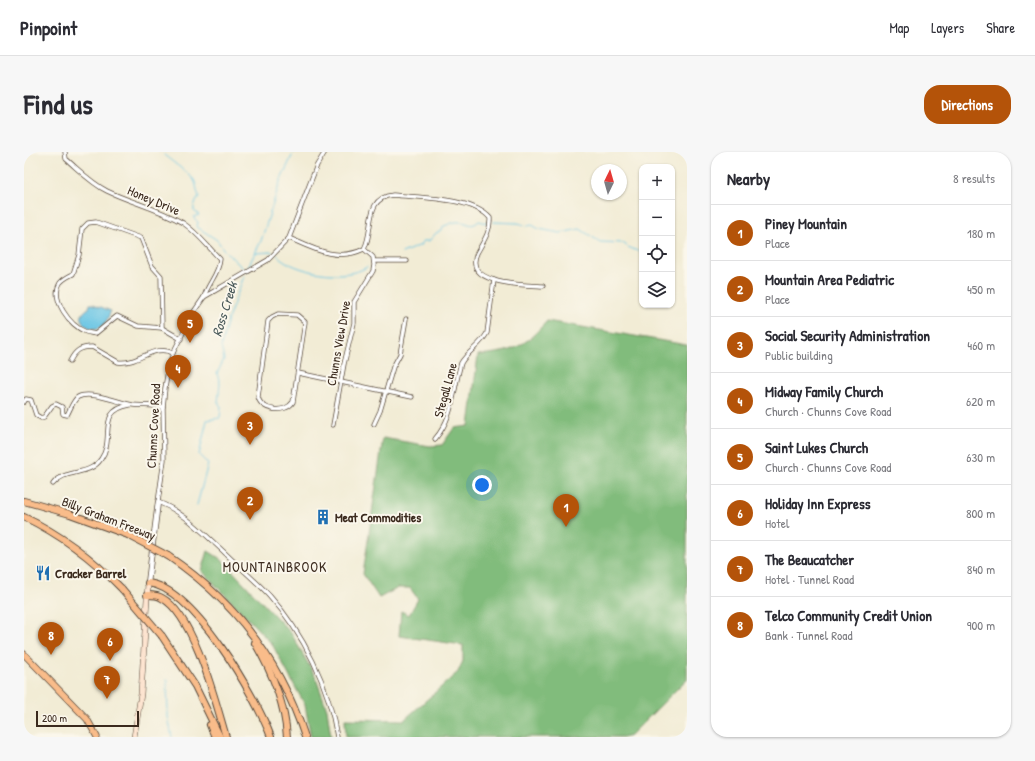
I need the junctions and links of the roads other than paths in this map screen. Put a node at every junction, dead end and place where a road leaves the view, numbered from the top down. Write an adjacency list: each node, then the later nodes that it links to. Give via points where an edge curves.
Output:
1 (65, 152): 9 (street, Honey Drive, via 66,159 107,191 164,213 190,228 220,259 218,272 206,289)
2 (325, 152): 3 (street, Chunns Cove Road, via 317,165)
3 (289, 238): 4 (street, via 321,253 332,255 344,255); 9 (street, Chunns Cove Road, via 268,260)
4 (364, 249): 5 (street); 7 (street, via 375,205 384,196 461,203 490,218 489,229 476,254 475,264 480,272)
5 (374, 261): 6 (street); 16 (street, Chunns View Drive, via 373,271 354,302 354,323)
6 (407, 261)
7 (494, 280): 8 (street); 24 (street, Stegall Lane, via 487,333 461,363 449,417)
8 (543, 286)
9 (204, 297): 12 (street, Chunns Cove Road, via 193,313)
10 (406, 319): 17 (street, via 402,344)
11 (162, 328): 11 (street, via 138,326 117,316 95,334 85,332 70,321 57,294 61,281 73,274 79,255 82,228 88,223 96,222 141,238 152,266 161,276); 12 (street)
12 (181, 340): 13 (street, Chunns Cove Road)
13 (173, 353): 14 (street, via 158,350 123,363 92,347 87,347 76,351); 21 (street, Chunns Cove Road)
14 (70, 361)
15 (298, 373): 15 (street, via 305,322 297,315 278,314 268,321 258,392 259,402 270,408 290,407); 16 (street)
16 (342, 382): 17 (street); 23 (street, Chunns View Drive)
17 (386, 393): 18 (street); 22 (street)
18 (412, 397)
19 (24, 402): 20 (street, via 26,399 31,400 36,415 41,418 56,404 62,407 63,414 67,415 75,401 85,396 102,397)
20 (132, 405): 21 (street); 25 (street, via 117,408 110,415 104,454 97,464 85,471 62,475)
21 (163, 407): 27 (street, Chunns Cove Road, via 164,460)
22 (374, 424)
23 (333, 425)
24 (435, 439)
25 (53, 484)
26 (24, 501): 31 (highway, Billy Graham Freeway, bridge, via 70,514 153,546 198,577)
27 (158, 502): 29 (street, Chunns Cove Road); 42 (street, via 175,509 191,522 264,590 291,623 317,670)
28 (24, 517): 33 (highway, bridge, via 70,544 122,589 162,636 192,680)
29 (148, 583): 30 (main road, Chunns Cove Road); 39 (highway, via 168,591 202,622 239,673)
30 (147, 595): 35 (main road, Chunns Cove Road, via 141,694); 38 (highway, via 159,596 168,602 191,635 202,659)
31 (239, 618): 40 (highway, via 271,672 280,698); 41 (highway, Billy Graham Freeway, via 276,667)
32 (24, 654): 34 (main road, via 87,719)
33 (206, 710): 36 (highway); 37 (highway)
34 (97, 737)
35 (134, 737)
36 (215, 737)
37 (220, 737)
38 (226, 737)
39 (271, 737)
40 (287, 737)
41 (305, 737)
42 (337, 737)

